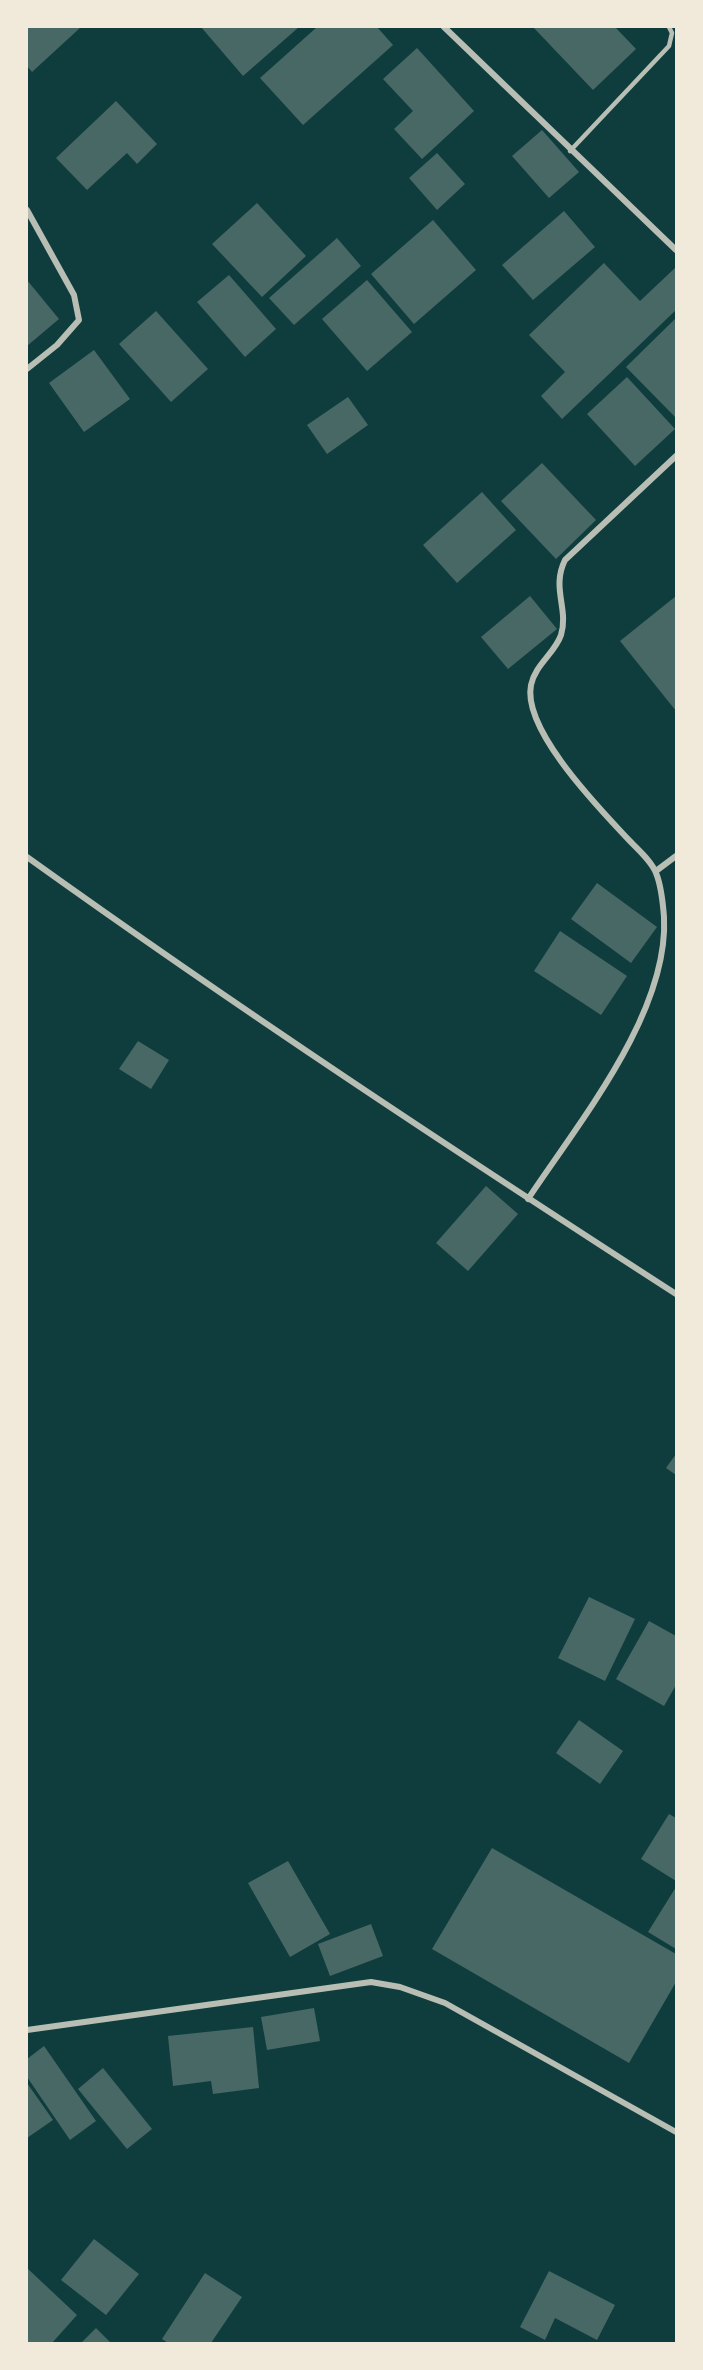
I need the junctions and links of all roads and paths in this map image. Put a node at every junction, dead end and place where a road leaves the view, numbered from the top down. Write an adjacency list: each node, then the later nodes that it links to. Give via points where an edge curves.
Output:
1 (444, 27): 5 (street)
2 (669, 27): 4 (lane)
3 (676, 40): 4 (lane)
4 (669, 45): 5 (lane)
5 (570, 151): 7 (street)
6 (27, 210): 8 (street, via 74,295 78,320 57,345)
7 (676, 250)
8 (27, 369)
9 (676, 456): 12 (street, via 565,560 558,573 561,635 530,686 530,702 546,740 589,798)
10 (27, 856): 13 (street, via 139,937)
11 (676, 856): 12 (street)
12 (656, 871): 13 (street, via 664,919 656,981 622,1057)
13 (528, 1199): 14 (street)
14 (676, 1294)
15 (27, 2030): 16 (street, via 371,1982 400,1987 445,2004)
16 (676, 2132)

